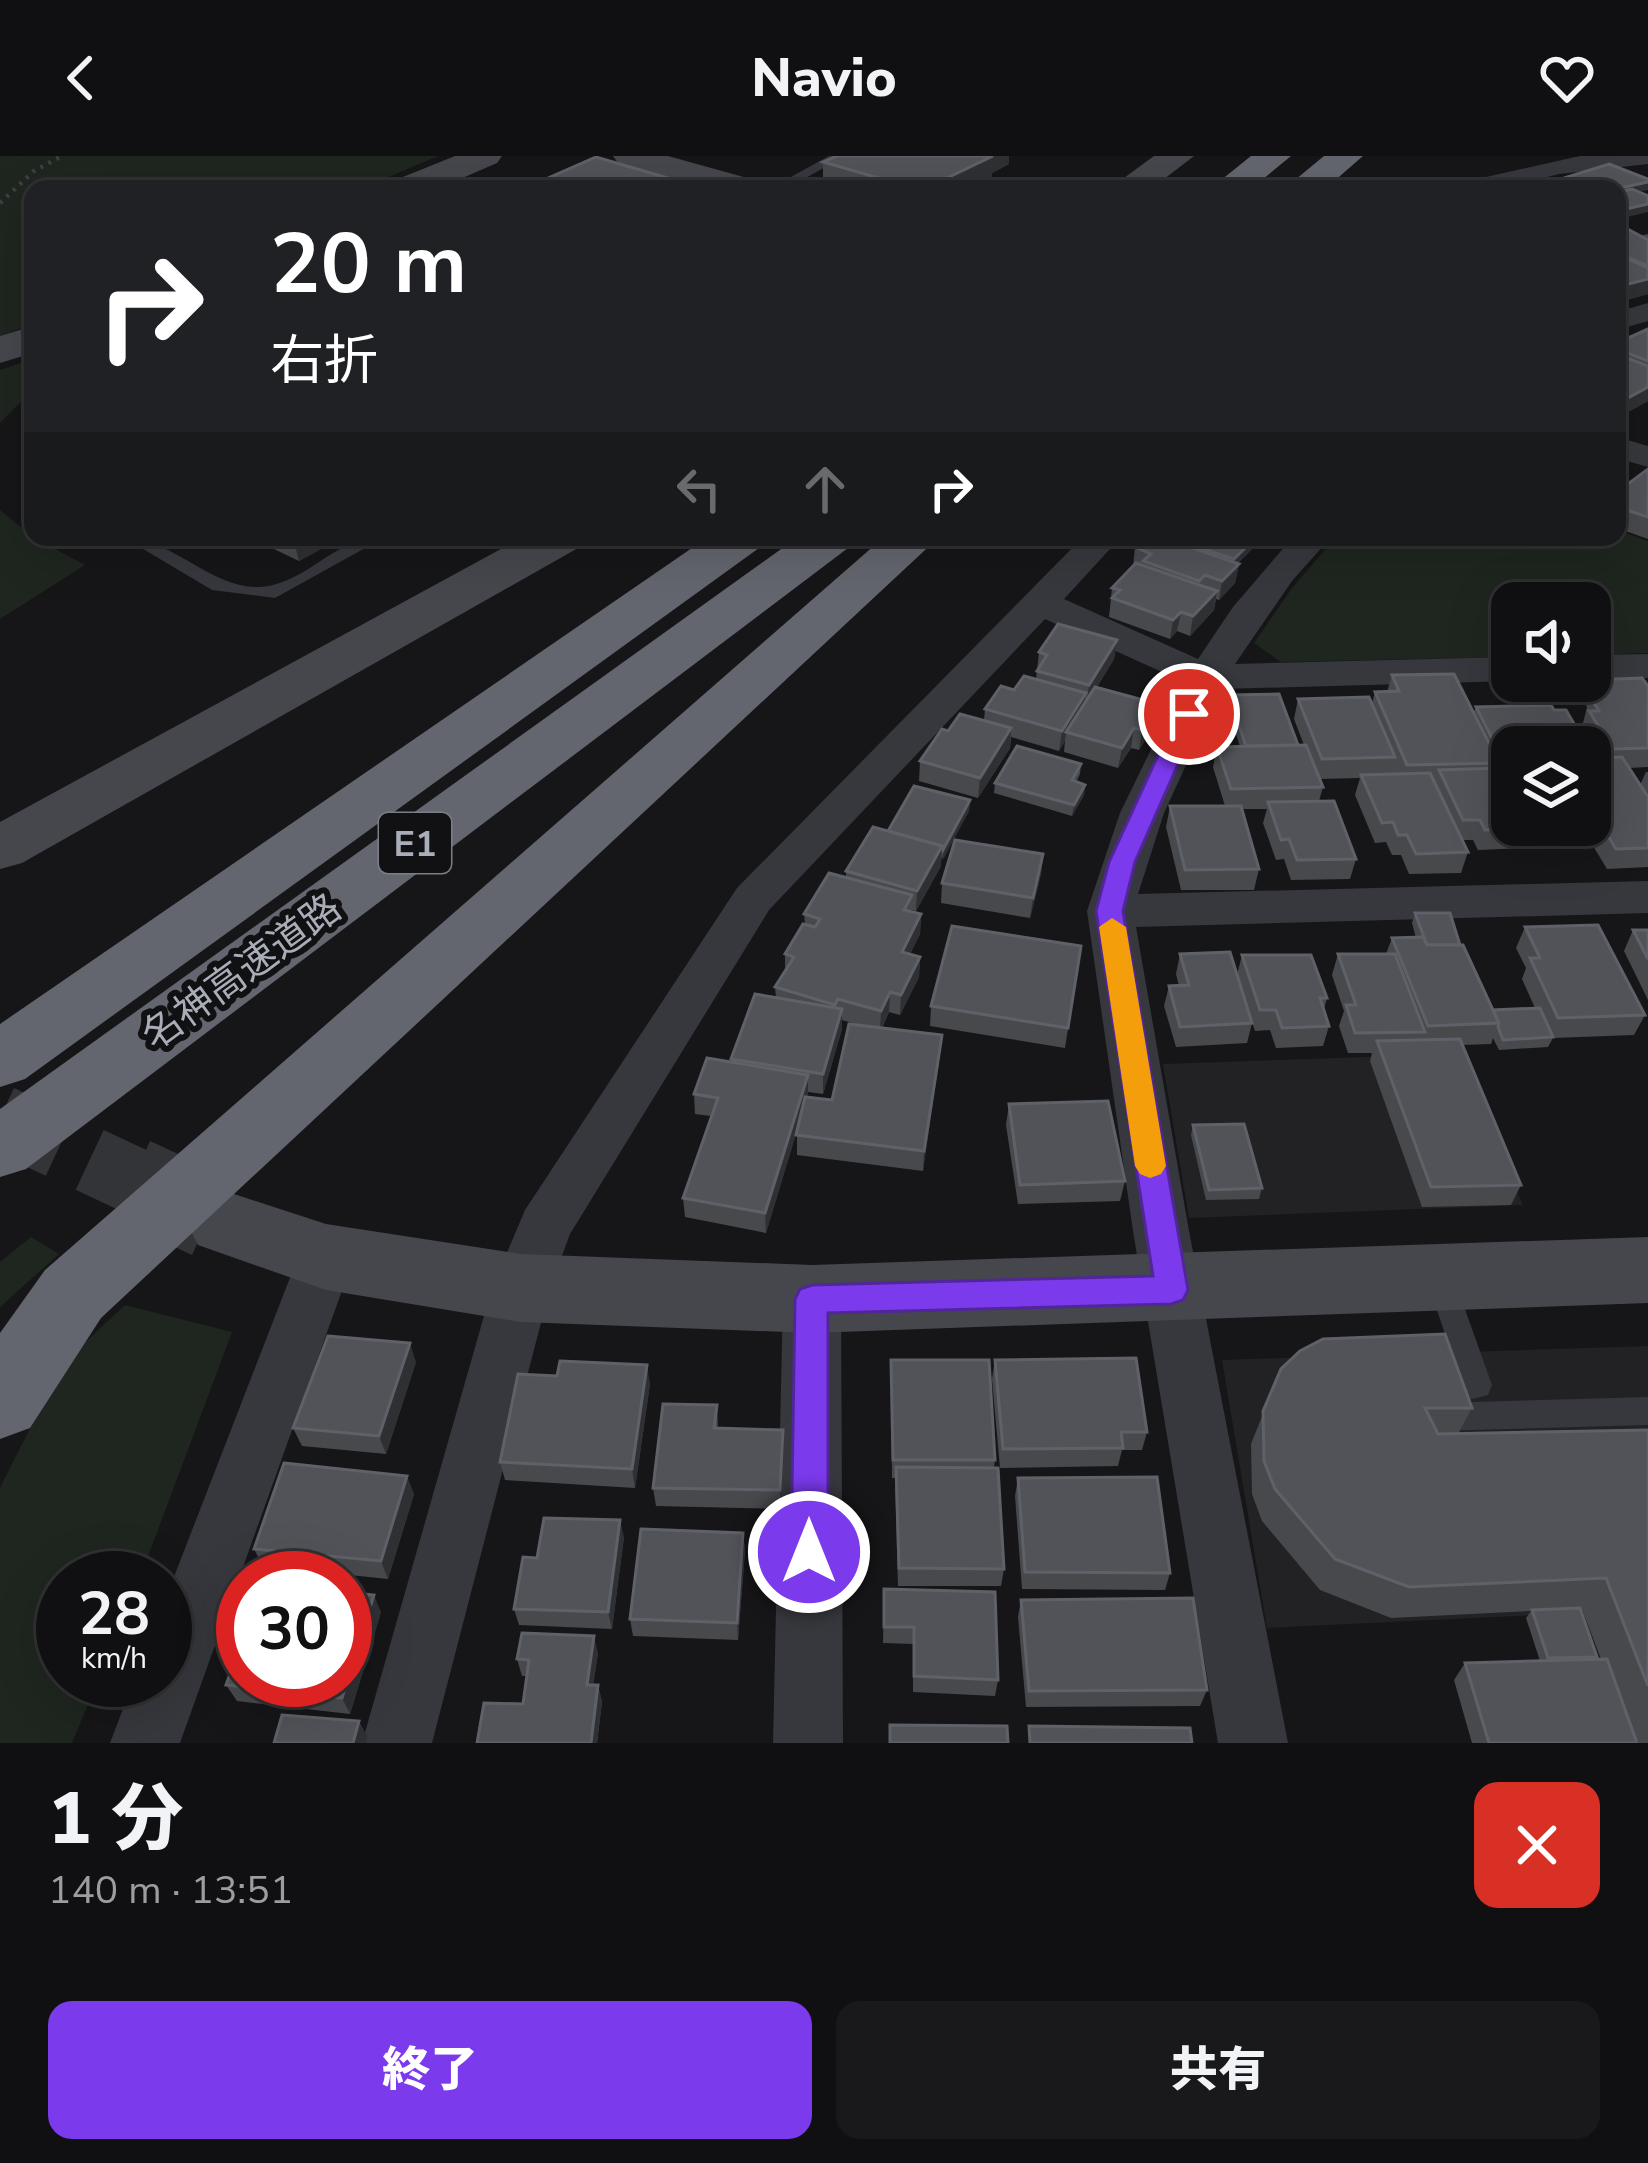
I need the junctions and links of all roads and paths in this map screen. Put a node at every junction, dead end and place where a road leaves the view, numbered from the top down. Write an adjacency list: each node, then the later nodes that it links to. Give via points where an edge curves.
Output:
1 (62, 156): 10 (path)
2 (485, 156): 12 (street)
3 (630, 156): 13 (street)
4 (839, 156): 14 (lane)
5 (1274, 156): 16 (highway)
6 (1346, 156): 17 (highway)
7 (1636, 157): 9 (street); 18 (street)
8 (1164, 158): 15 (street)
9 (1648, 174)
10 (24, 180)
11 (24, 180): 19 (path)
12 (428, 180)
13 (714, 180)
14 (793, 180)
15 (1138, 180)
16 (1241, 180)
17 (1314, 180)
18 (1503, 180)
19 (0, 203)
20 (149, 546): 21 (lane, via 219,586 275,592)
21 (359, 546)
22 (544, 546): 33 (street)
23 (728, 546): 36 (highway, 名神高速道路 / E1)
24 (818, 546): 37 (highway, 名神高速道路 / E1)
25 (904, 546): 46 (highway, via 74,1294)
26 (1094, 546): 28 (street)
27 (1303, 546): 32 (street)
28 (1036, 601): 32 (street); 42 (street, via 753,899 545,1226)
29 (1648, 666): 30 (street)
30 (1611, 667)
31 (1491, 669): 32 (street)
32 (1205, 676): 35 (street, via 1122,862)
33 (0, 848)
34 (1648, 897): 35 (street)
35 (1110, 911): 43 (street)
36 (0, 1060)
37 (0, 1148)
38 (224, 1223): 39 (street)
39 (326, 1257): 42 (street); 49 (street)
40 (1648, 1270): 41 (street)
41 (1440, 1278): 43 (street); 45 (lane, via 1477,1385)
42 (521, 1288): 44 (street); 50 (street)
43 (1171, 1290): 44 (street); 52 (street)
44 (812, 1299): 51 (street)
45 (1409, 1388)
46 (0, 1401)
47 (1648, 1411): 48 (lane)
48 (1392, 1419)
49 (145, 1743)
50 (397, 1743)
51 (808, 1743)
52 (1253, 1743)

